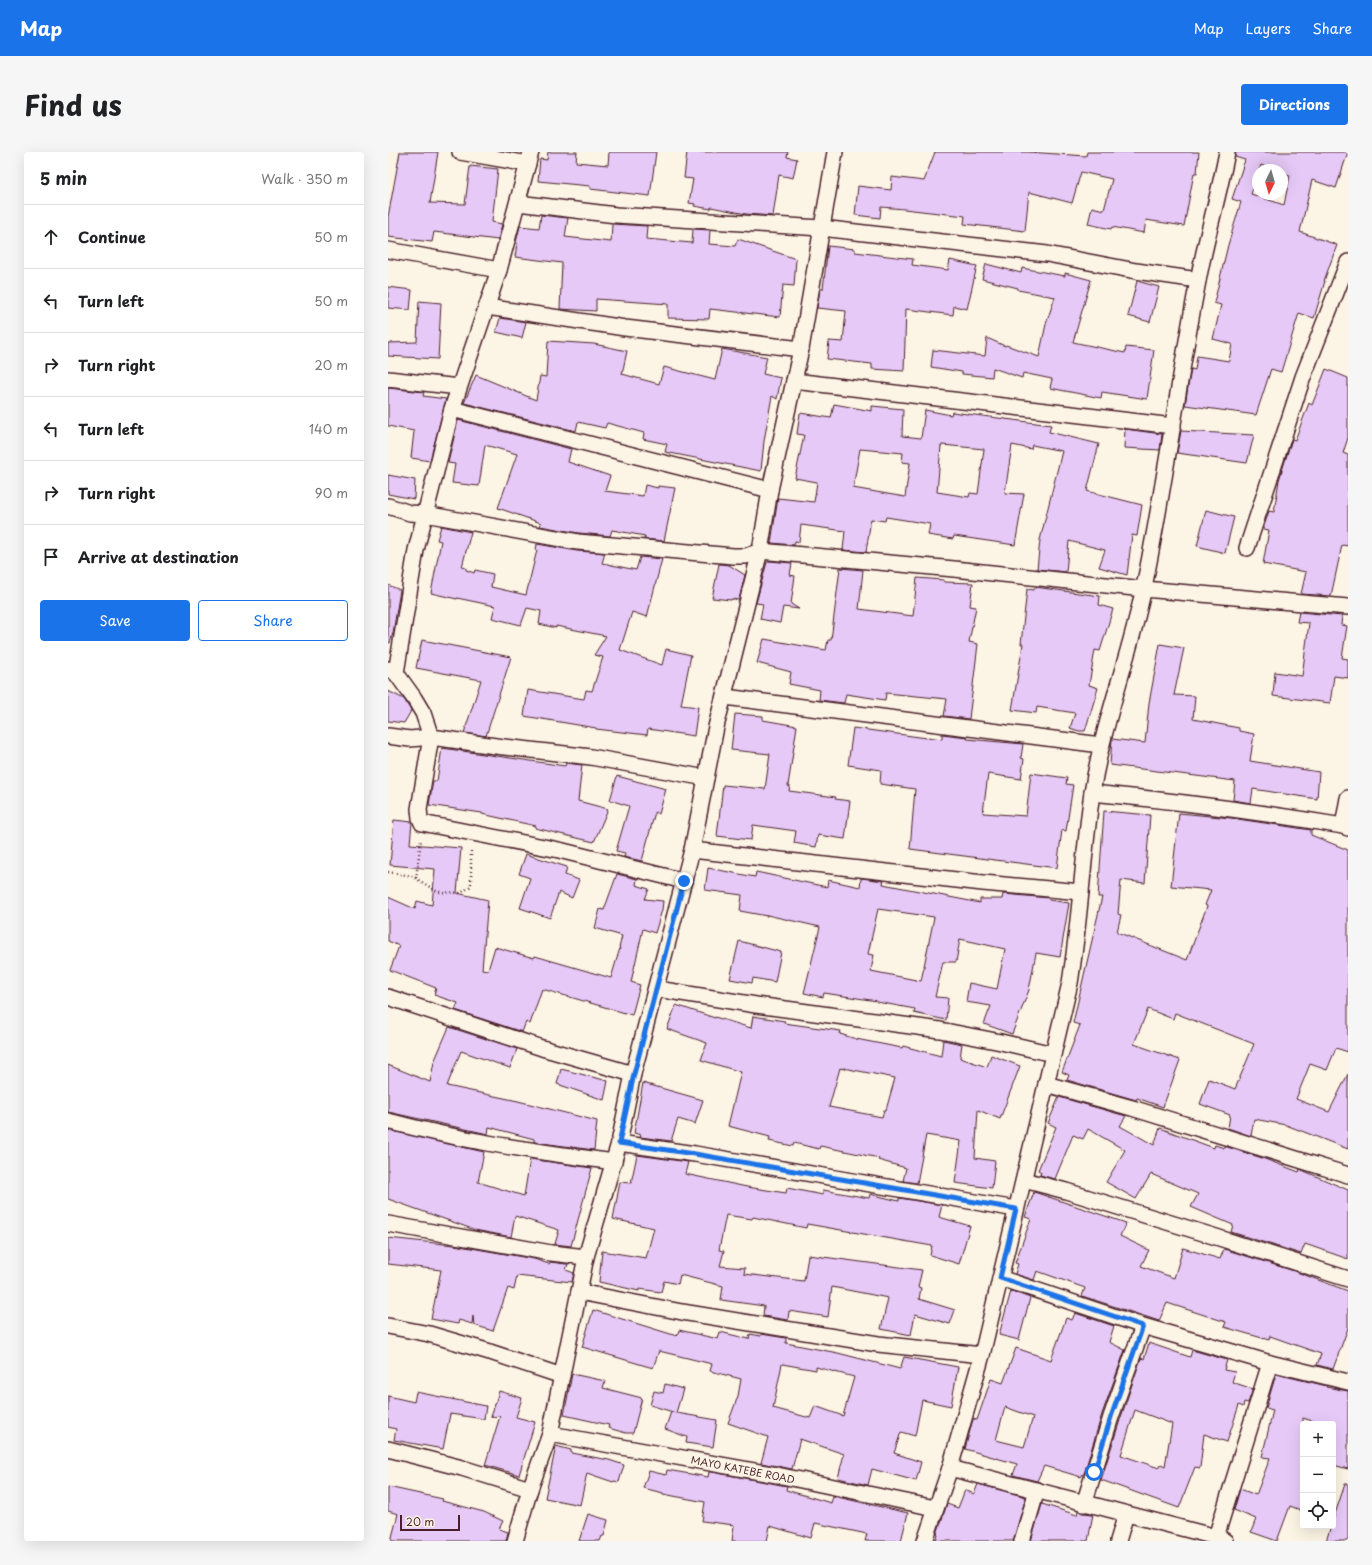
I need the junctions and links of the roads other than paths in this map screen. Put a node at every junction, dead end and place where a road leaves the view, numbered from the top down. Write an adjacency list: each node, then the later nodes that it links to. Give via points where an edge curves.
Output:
1 (460, 152): 4 (street)
2 (835, 152): 6 (street)
3 (1227, 152): 10 (street)
4 (530, 158): 5 (street)
5 (518, 202): 6 (street, via 616,215); 9 (street)
6 (821, 228): 10 (street, via 1047,254); 12 (street)
7 (388, 250): 9 (street)
8 (1348, 262): 21 (street, via 1303,377)
9 (499, 270): 11 (street)
10 (1198, 280): 17 (street)
11 (487, 307): 12 (street, via 625,328); 15 (street)
12 (802, 349): 14 (street)
13 (388, 379): 15 (street)
14 (794, 381): 17 (street); 18 (street)
15 (459, 388): 16 (street)
16 (452, 409): 18 (street); 20 (street)
17 (1173, 426): 23 (street)
18 (770, 490): 22 (street)
19 (388, 506): 20 (street, via 410,513)
20 (425, 514): 22 (street, via 585,542 733,556 746,556); 25 (street)
21 (1247, 548)
22 (760, 551): 23 (street); 26 (street)
23 (1144, 589): 24 (street); 29 (street)
24 (1348, 607)
25 (392, 671): 28 (street, via 410,692 423,713)
26 (725, 697): 29 (street); 30 (street)
27 (388, 736): 28 (street, via 410,739)
28 (431, 737): 30 (street, via 591,757); 35 (street, via 419,809 422,823 559,850)
29 (1101, 745): 31 (street)
30 (706, 778): 34 (street)
31 (1092, 793): 33 (street, via 1176,801); 36 (street)
32 (1348, 798): 33 (street)
33 (1345, 827)
34 (692, 850): 35 (street); 36 (street)
35 (684, 881): 37 (street)
36 (1081, 892): 39 (street, via 1070,983)
37 (657, 989): 39 (street, via 940,1030); 40 (street)
38 (388, 997): 40 (street, via 542,1048)
39 (1053, 1054): 41 (street)
40 (634, 1074): 43 (street)
41 (1046, 1084): 45 (street); 46 (street)
42 (388, 1121): 44 (street, via 434,1133)
43 (619, 1143): 44 (street); 47 (street)
44 (614, 1162): 49 (street)
45 (1348, 1175)
46 (1024, 1180): 47 (street); 51 (street)
47 (1016, 1209): 50 (street)
48 (388, 1224): 49 (street)
49 (586, 1257): 52 (street)
50 (1000, 1278): 54 (street); 55 (street)
51 (1348, 1279)
52 (579, 1292): 55 (street, via 682,1312 878,1344); 57 (street)
53 (388, 1326): 57 (street, via 429,1334)
54 (1143, 1326): 56 (street); 64 (street)
55 (982, 1355): 61 (street)
56 (1270, 1363): 58 (street); 67 (street)
57 (562, 1376): 59 (street)
58 (1348, 1382)
59 (550, 1434): 62 (street); 65 (street, MAYO KATEBE ROAD, via 777,1475)
60 (388, 1449): 62 (street)
61 (950, 1468): 63 (street); 65 (street)
62 (530, 1489): 68 (street)
63 (1037, 1490): 64 (street); 70 (street)
64 (1084, 1504): 66 (street)
65 (935, 1508): 69 (street)
66 (1126, 1514): 67 (street); 71 (street)
67 (1221, 1539)
68 (515, 1541)
69 (925, 1541)
70 (1022, 1541)
71 (1118, 1541)

